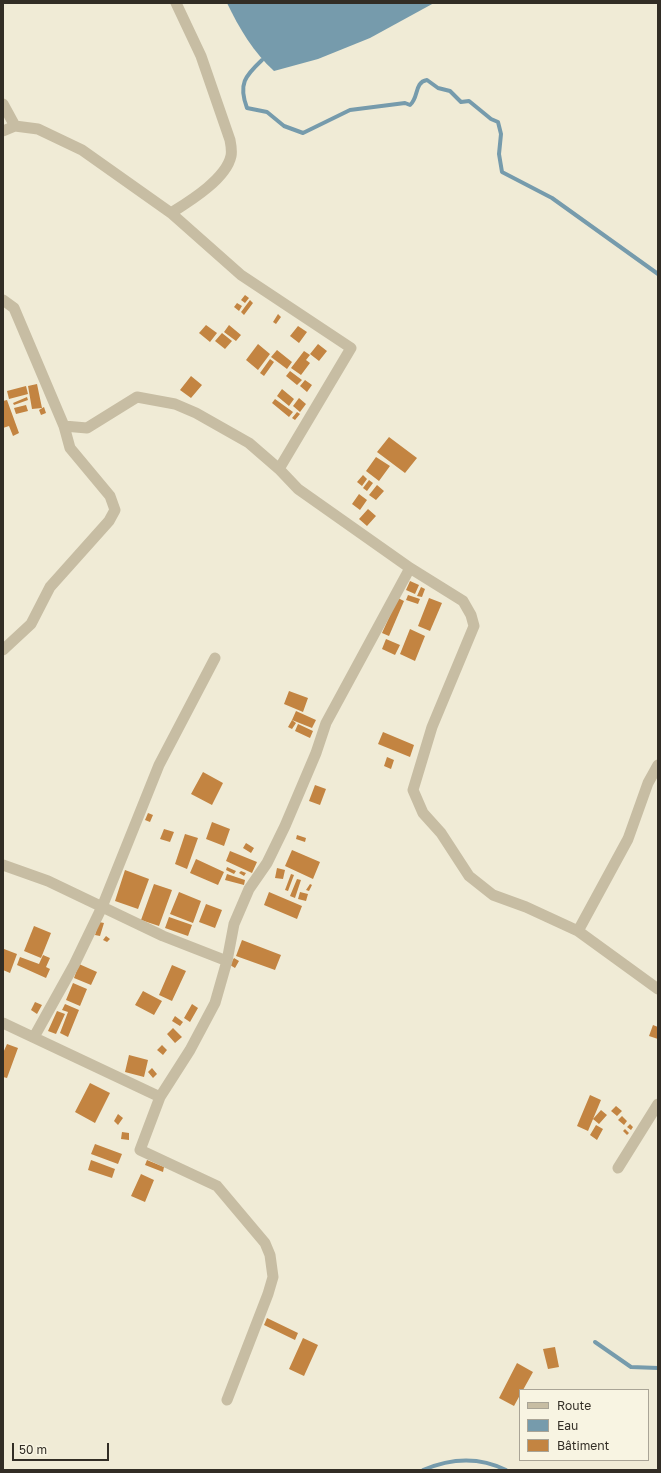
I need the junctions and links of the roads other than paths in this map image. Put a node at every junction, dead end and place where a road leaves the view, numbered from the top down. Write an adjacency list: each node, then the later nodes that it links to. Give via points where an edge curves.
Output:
1 (176, 3): 5 (street, via 201,56 230,140 232,154 220,175 193,200)
2 (3, 104): 3 (street)
3 (15, 126): 4 (street); 5 (street, via 38,130 82,150)
4 (3, 132)
5 (171, 213): 8 (street, via 241,274 351,348)
6 (3, 300): 7 (street, via 14,308)
7 (64, 426): 8 (street, via 87,428 137,397 176,404 248,443); 10 (street, via 70,448 110,496 115,510 109,521 50,587 31,624)
8 (279, 469): 9 (street, via 298,489)
9 (410, 568): 15 (street, via 462,601 472,615 474,626 432,727 413,790 423,813 441,833 468,876 493,895); 16 (street, via 326,723 285,826 267,863 249,889 234,924)
10 (3, 650)
11 (215, 658): 14 (street, via 158,765)
12 (658, 765): 15 (street, via 648,783 628,839)
13 (3, 865): 14 (street, via 48,881)
14 (102, 907): 16 (street, via 164,936); 19 (street, via 74,965)
15 (578, 931): 17 (street)
16 (228, 961): 20 (street, via 216,1003)
17 (658, 989)
18 (3, 1023): 19 (street)
19 (34, 1037): 20 (street)
20 (160, 1096): 23 (street, via 140,1150 217,1186 260,1236 270,1255 273,1277 268,1294)
21 (658, 1104): 22 (street)
22 (618, 1168)
23 (227, 1400)

